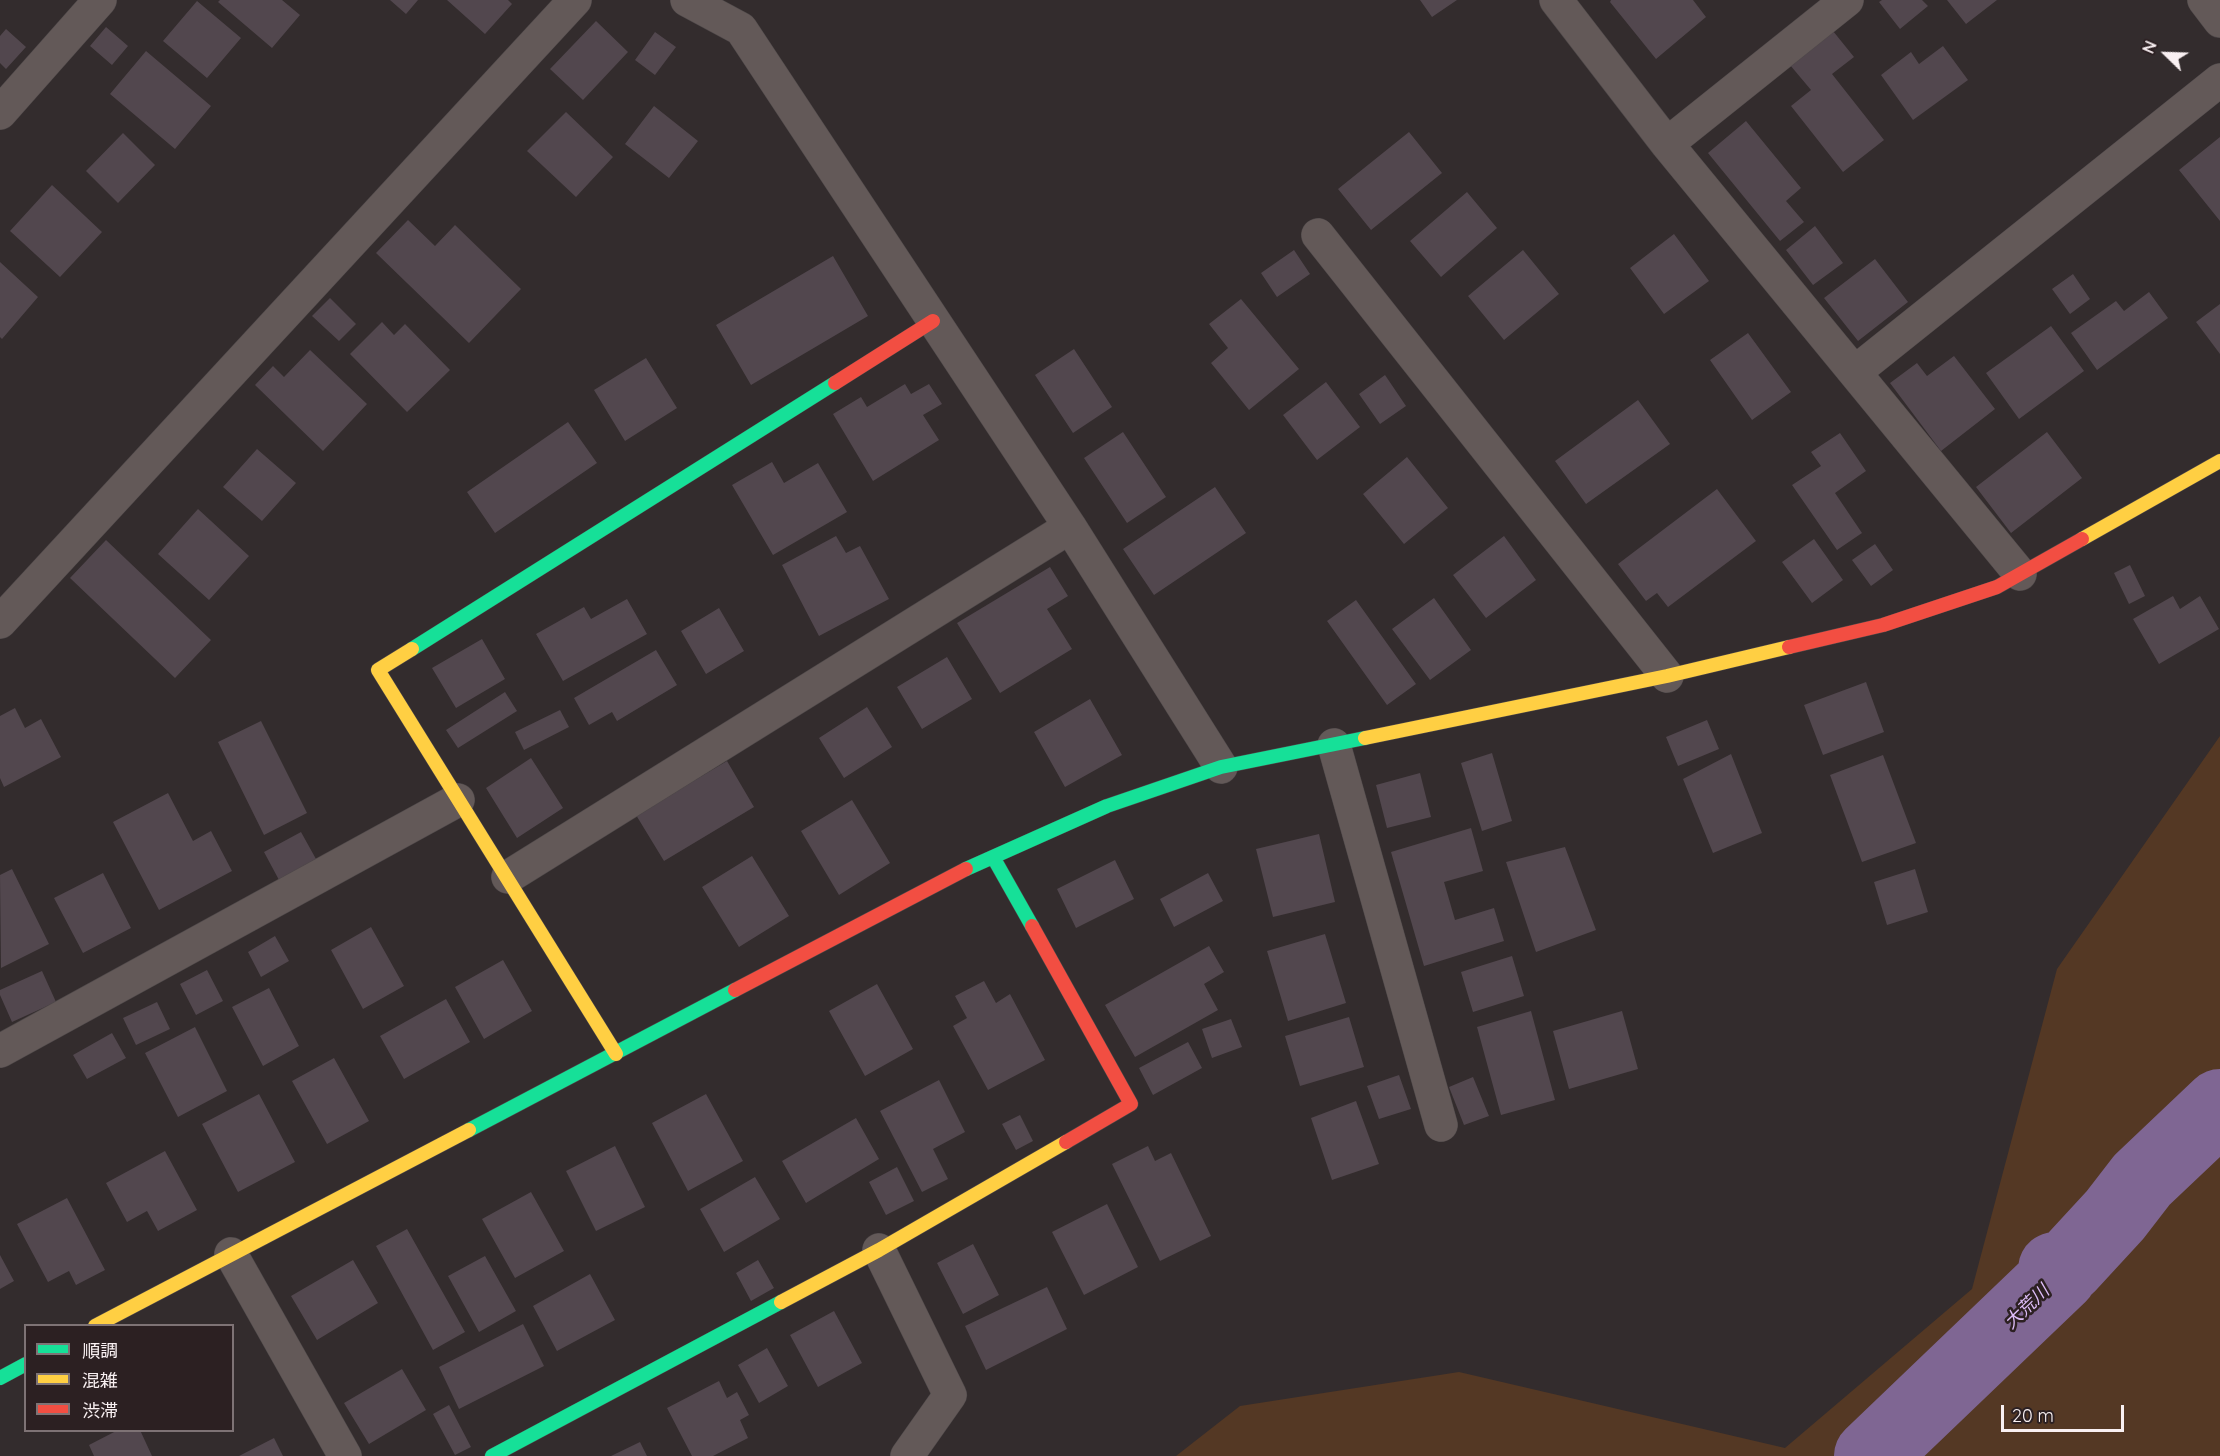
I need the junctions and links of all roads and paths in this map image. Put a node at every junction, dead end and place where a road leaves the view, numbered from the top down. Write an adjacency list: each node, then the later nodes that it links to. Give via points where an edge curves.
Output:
1 (100, 0): 9 (street)
2 (575, 0): 17 (street)
3 (687, 0): 12 (street, via 741,29)
4 (1556, 0): 10 (street)
5 (1847, 0): 10 (street)
6 (2205, 0): 7 (street)
7 (2220, 21)
8 (2220, 80): 13 (street)
9 (0, 113)
10 (1667, 144): 13 (street)
11 (1318, 236): 18 (street)
12 (933, 321): 15 (street); 21 (street, via 378,670)
13 (1855, 372): 16 (street)
14 (2220, 461): 16 (street)
15 (1070, 527): 20 (street); 23 (street)
16 (2020, 574): 18 (street, via 1997,587 1883,625)
17 (0, 622)
18 (1667, 676): 19 (street)
19 (1334, 745): 20 (street); 26 (street)
20 (1221, 766): 22 (street, via 1107,806)
21 (458, 800): 23 (street); 24 (street)
22 (993, 857): 25 (street); 27 (street, via 1131,1104)
23 (508, 878): 25 (street)
24 (0, 1051)
25 (616, 1054): 28 (street)
26 (1441, 1125)
27 (879, 1250): 33 (street); 34 (street, via 950,1395)
28 (231, 1254): 29 (street); 32 (street)
29 (99, 1324)
30 (24, 1365): 31 (street)
31 (0, 1378)
32 (345, 1456)
33 (492, 1456)
34 (907, 1456)

